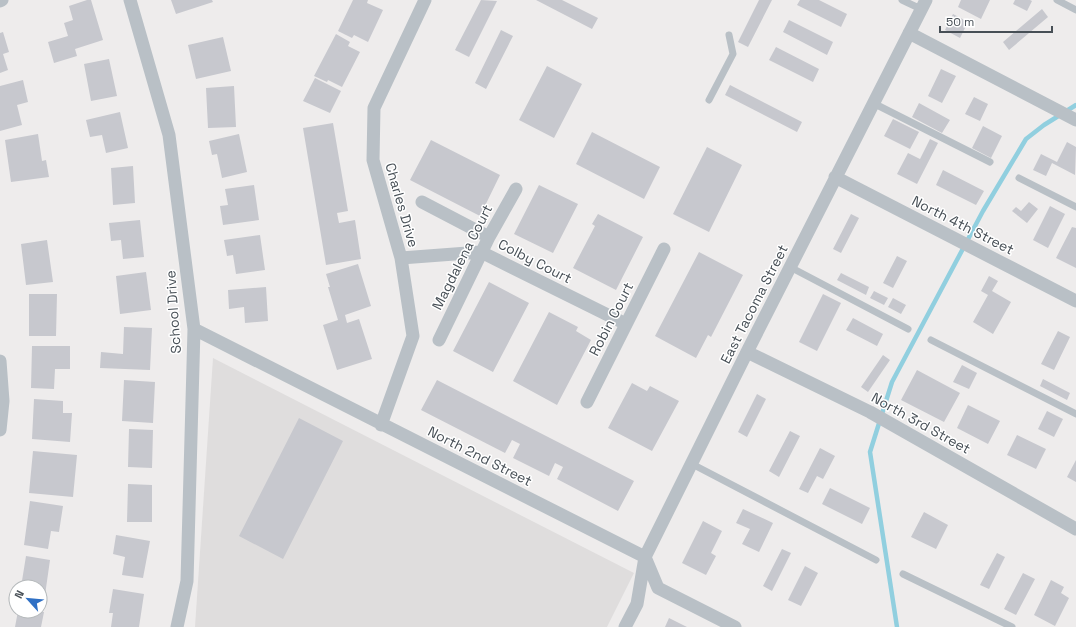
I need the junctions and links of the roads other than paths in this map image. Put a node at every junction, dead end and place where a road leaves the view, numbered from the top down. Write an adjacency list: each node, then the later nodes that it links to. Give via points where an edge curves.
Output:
1 (130, 0): 25 (street, School Drive, via 169,135)
2 (425, 0): 21 (street, Charles Drive, via 374,108 373,160)
3 (902, 0): 5 (lane)
4 (1057, 0): 6 (lane)
5 (923, 5): 7 (street, East Tacoma Street)
6 (1076, 10)
7 (909, 33): 10 (street, East Tacoma Street); 11 (street)
8 (729, 35): 9 (lane, via 733,54)
9 (708, 100)
10 (873, 103): 12 (lane); 13 (street, East Tacoma Street)
11 (1076, 120)
12 (990, 162)
13 (835, 177): 22 (street, East Tacoma Street); 23 (street, North 4th Street)
14 (1019, 178): 17 (lane)
15 (516, 189): 18 (street, Magdalena Court)
16 (422, 202): 18 (street)
17 (1076, 207)
18 (489, 236): 20 (street, Magdalena Court)
19 (664, 249): 24 (street, Robin Court)
20 (481, 252): 21 (street, Colby Court); 24 (street, Colby Court); 27 (street, Magdalena Court)
21 (401, 258): 33 (street, Charles Drive, via 413,336)
22 (790, 267): 26 (lane); 29 (street, East Tacoma Street)
23 (1076, 301)
24 (626, 324): 31 (street, Robin Court)
25 (194, 329): 33 (street, North 2nd Street); 40 (street, School Drive, via 187,581)
26 (908, 329)
27 (439, 340)
28 (931, 340): 32 (lane)
29 (747, 352): 35 (street, East Tacoma Street); 36 (street, North 3rd Street, via 870,412)
30 (0, 361): 34 (street, via 4,401)
31 (587, 402)
32 (1076, 414)
33 (381, 425): 37 (street, North 2nd Street)
34 (0, 430)
35 (692, 464): 37 (street, East Tacoma Street); 38 (lane)
36 (1076, 528)
37 (645, 558): 41 (street, East Tacoma Street, via 637,604); 42 (street, via 658,588)
38 (876, 560)
39 (903, 574): 43 (lane)
40 (177, 627)
41 (625, 627)
42 (735, 627)
43 (1012, 627)

